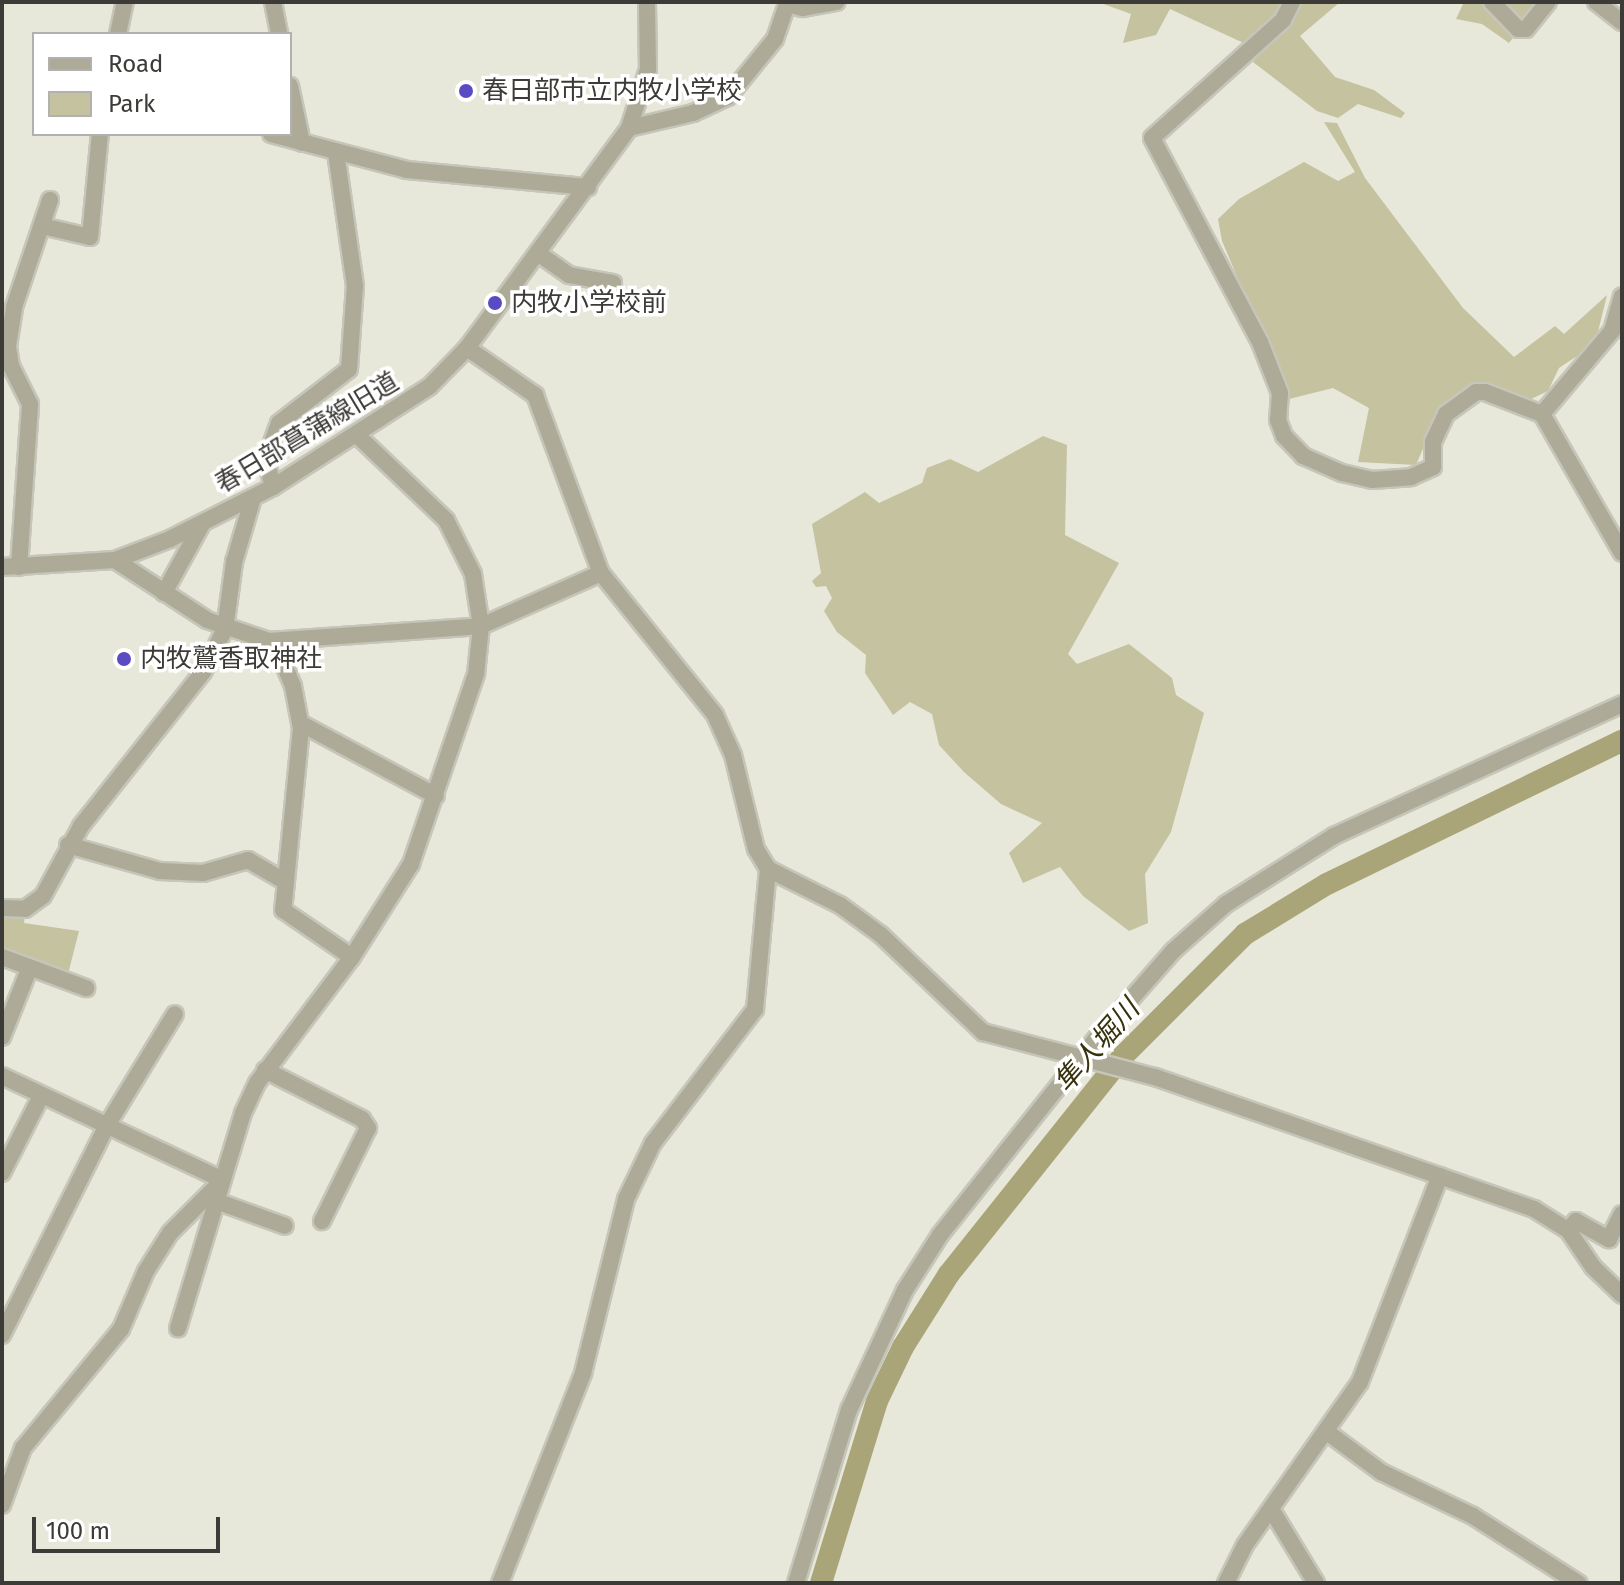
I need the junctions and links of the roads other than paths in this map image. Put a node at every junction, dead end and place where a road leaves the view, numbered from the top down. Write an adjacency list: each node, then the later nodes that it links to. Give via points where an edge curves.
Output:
1 (125, 2): 11 (street)
2 (273, 2): 12 (street)
3 (647, 2): 14 (street, 春日部菖蒲線旧道, via 648,69)
4 (836, 2): 9 (street, via 802,8)
5 (1292, 2): 26 (street, via 1283,20 1152,138 1260,342 1280,393 1278,420 1284,436 1292,448 1329,469 1390,480 1433,467 1433,442 1446,414 1476,392)
6 (1492, 2): 7 (street, via 1518,29 1526,29)
7 (1548, 2)
8 (1596, 2): 10 (street)
9 (788, 3): 14 (street, via 775,39 728,97 693,113)
10 (1622, 22)
11 (118, 32)
12 (279, 32)
13 (292, 96): 17 (street)
14 (629, 128): 19 (street, 春日部菖蒲線旧道)
15 (100, 136): 21 (street, via 90,237)
16 (278, 136): 17 (street)
17 (302, 143): 18 (street)
18 (336, 152): 19 (street, via 421,172); 28 (street, via 355,286 349,369 279,423 266,459)
19 (588, 187): 22 (street, 春日部菖蒲線旧道)
20 (50, 200): 21 (street)
21 (42, 226): 33 (street, via 14,307 8,346 11,366 30,404)
22 (539, 254): 23 (street, via 569,275); 25 (street, 春日部菖蒲線旧道)
23 (613, 283)
24 (1622, 296): 26 (street, via 1612,331)
25 (467, 348): 27 (street, 春日部菖蒲線旧道, via 429,387); 34 (street, via 535,395)
26 (1542, 414): 31 (street)
27 (358, 436): 28 (street, 春日部菖蒲線旧道); 36 (street, via 446,520 473,574)
28 (273, 487): 29 (street, 春日部菖蒲線旧道)
29 (253, 498): 30 (street, 春日部菖蒲線旧道); 37 (street, via 234,562)
30 (202, 524): 32 (street, 春日部菖蒲線旧道); 35 (street)
31 (1622, 553)
32 (115, 560): 33 (street, 春日部菖蒲線旧道); 35 (street)
33 (11, 567)
34 (601, 573): 36 (street); 43 (street, via 715,715 733,755 756,849)
35 (164, 593): 37 (street)
36 (481, 626): 38 (street); 41 (street, via 476,674)
37 (225, 629): 38 (street); 42 (street, via 178,707)
38 (274, 641): 40 (street, via 293,686)
39 (1622, 704): 52 (street, via 1334,836 1276,869 1173,951)
40 (300, 723): 41 (street); 44 (street)
41 (436, 796): 47 (street, via 411,864)
42 (68, 845): 44 (street, via 160,871 203,873 248,860); 45 (street, via 35,905)
43 (768, 869): 52 (street, via 840,905 881,935 983,1032); 71 (street, via 755,1009 653,1143 626,1199 583,1373)
44 (286, 882): 47 (street, via 283,910)
45 (2, 908)
46 (2, 957): 48 (street)
47 (352, 957): 53 (street)
48 (30, 967): 49 (street); 51 (street)
49 (86, 988)
50 (175, 1014): 56 (street)
51 (2, 1037)
52 (1081, 1060): 58 (street, via 1155,1077); 72 (street, via 940,1235 905,1290 849,1410)
53 (265, 1070): 59 (street, via 243,1113); 62 (street, via 362,1119 368,1128)
54 (2, 1076): 55 (street)
55 (41, 1096): 56 (street); 57 (street)
56 (106, 1127): 59 (street); 67 (street)
57 (2, 1173)
58 (1440, 1176): 64 (street, via 1534,1209); 68 (street, via 1375,1352)
59 (223, 1180): 60 (street); 69 (street, via 170,1233 146,1271 121,1329 23,1448)
60 (216, 1201): 63 (street); 66 (street)
61 (1622, 1214): 64 (street, via 1609,1239 1576,1221)
62 (322, 1221)
63 (285, 1226)
64 (1568, 1230): 65 (street, via 1593,1267)
65 (1622, 1295)
66 (178, 1328)
67 (2, 1335)
68 (1327, 1432): 70 (street); 75 (street, via 1381,1472 1473,1516)
69 (2, 1505)
70 (1271, 1509): 73 (street); 74 (street)
71 (500, 1583)
72 (796, 1583)
73 (1226, 1583)
74 (1316, 1583)
75 (1578, 1583)

